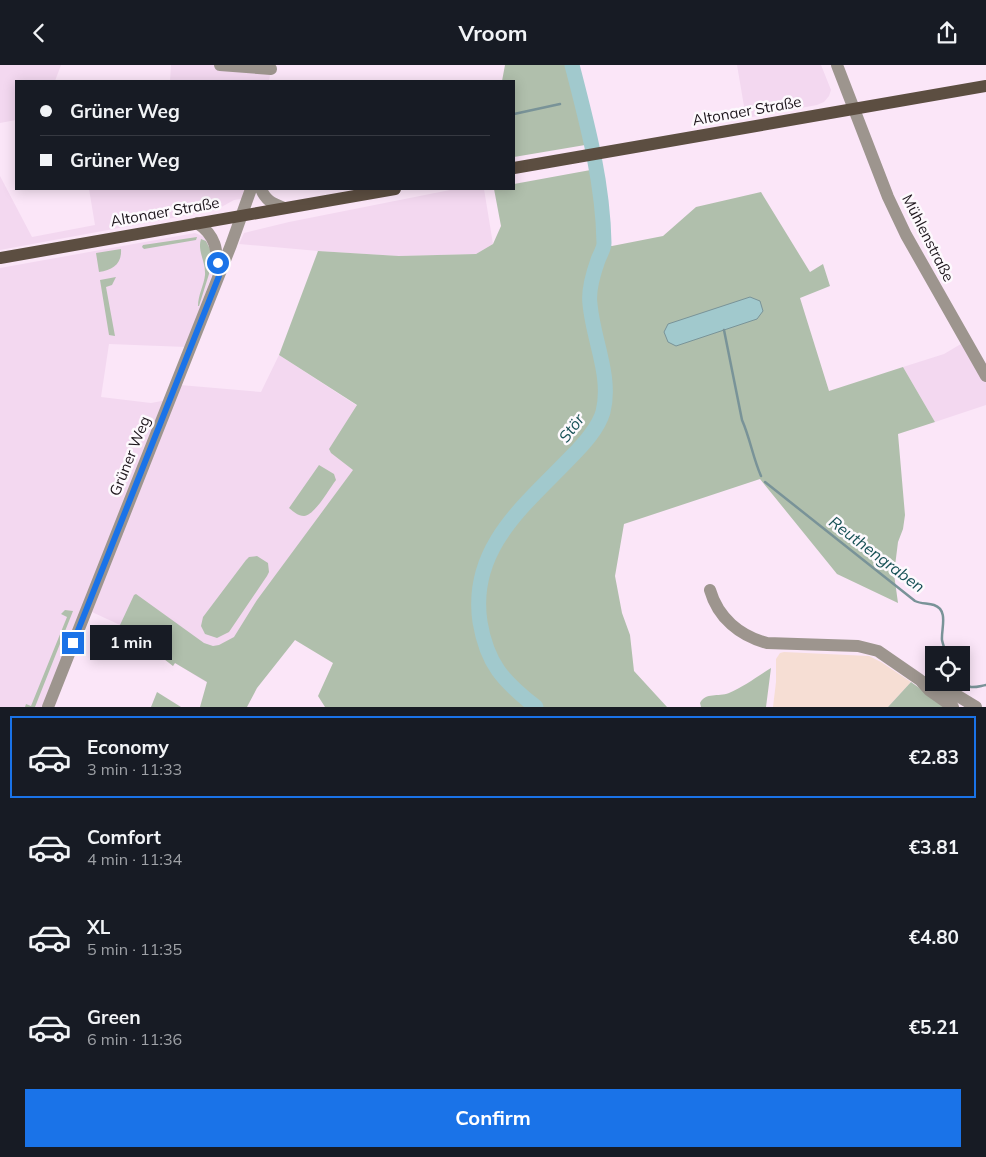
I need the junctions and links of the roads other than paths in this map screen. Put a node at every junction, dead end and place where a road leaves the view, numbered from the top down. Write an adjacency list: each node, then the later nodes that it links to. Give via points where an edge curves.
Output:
1 (220, 65): 3 (street)
2 (837, 65): 5 (street, Mühlenstraße)
3 (270, 72)
4 (986, 86): 5 (main road, Altonaer Straße)
5 (855, 109): 6 (main road, Altonaer Straße); 15 (street, Mühlenstraße, via 906,235)
6 (515, 168)
7 (251, 190): 11 (street, Grüner Weg)
8 (262, 190): 10 (street, via 270,203)
9 (389, 190): 10 (main road, Altonaer Straße)
10 (284, 208): 11 (main road, Altonaer Straße)
11 (241, 216): 12 (main road, Altonaer Straße); 14 (street, Grüner Weg)
12 (197, 223): 13 (main road, Altonaer Straße); 14 (street, via 212,237 217,250)
13 (0, 258)
14 (219, 276): 18 (street, Grüner Weg)
15 (986, 376)
16 (710, 590): 17 (street, via 718,611 730,624 754,640 858,646 878,651)
17 (920, 681): 19 (street); 20 (street, via 948,690)
18 (48, 707)
19 (953, 707)
20 (976, 707)

